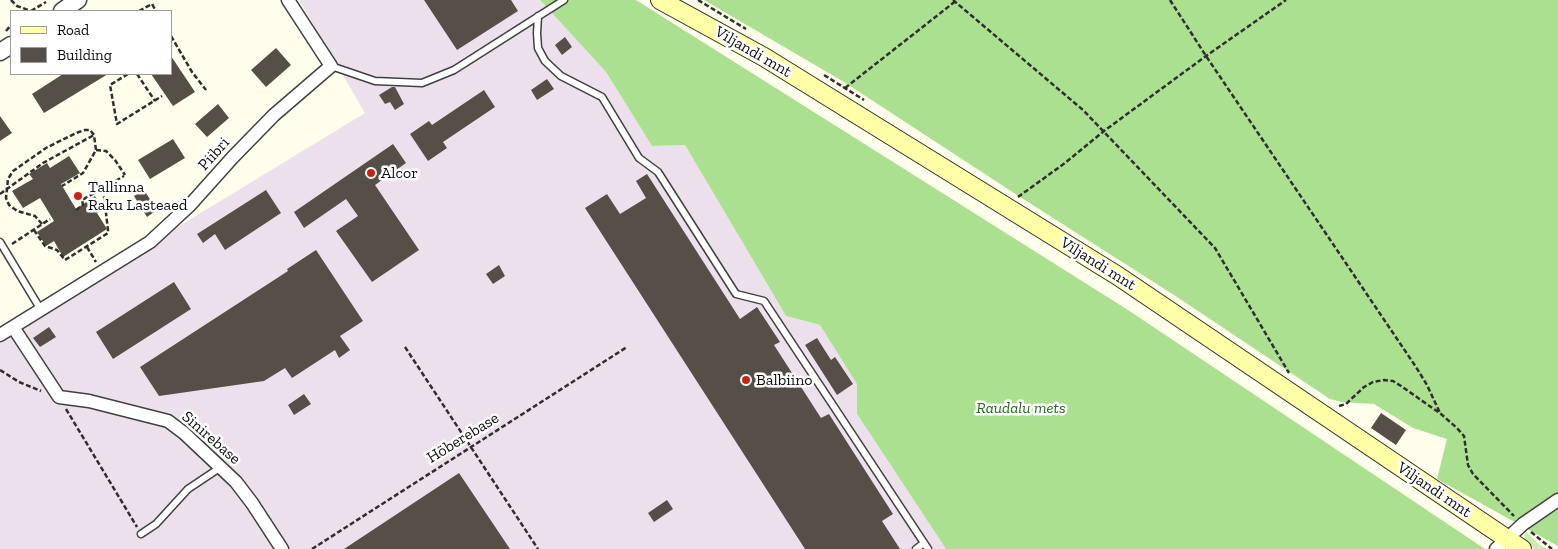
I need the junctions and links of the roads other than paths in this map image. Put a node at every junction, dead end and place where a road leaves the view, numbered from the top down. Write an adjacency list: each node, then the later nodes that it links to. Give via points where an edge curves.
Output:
1 (78, 0): 5 (street)
2 (288, 0): 7 (street)
3 (564, 0): 6 (lane)
4 (660, 0): 15 (main road, Viljandi mnt, via 764,57 1118,276)
5 (63, 10)
6 (538, 16): 7 (lane, via 454,70 422,83 375,80); 16 (lane, via 538,48 545,60 560,76 602,97 639,158 658,172 736,294 764,301)
7 (331, 66): 9 (street, Piibri, via 275,114 190,205 150,242)
8 (0, 242): 9 (lane)
9 (41, 310): 10 (street, Piibri)
10 (13, 327): 11 (street, Piibri); 12 (street, Sinirebase, via 59,397 89,401 168,421)
11 (0, 335)
12 (221, 467): 14 (lane, via 188,489 156,524); 17 (street, Sinirebase, via 252,503)
13 (1558, 500): 15 (street)
14 (141, 534)
15 (1501, 544): 19 (main road, Viljandi mnt)
16 (926, 546): 18 (lane)
17 (282, 549)
18 (916, 549)
19 (1522, 549)

